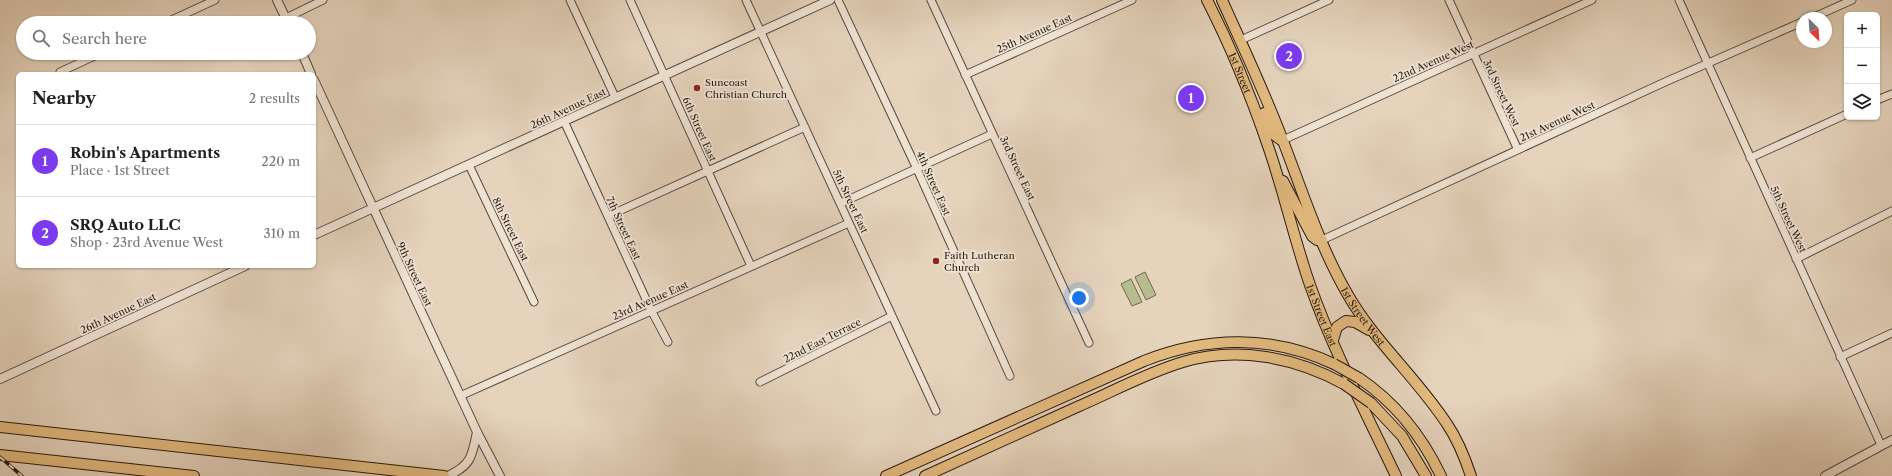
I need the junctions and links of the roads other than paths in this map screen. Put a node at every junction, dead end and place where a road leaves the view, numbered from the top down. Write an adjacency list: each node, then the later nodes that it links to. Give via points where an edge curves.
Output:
1 (215, 0): 19 (street)
2 (277, 0): 20 (street)
3 (323, 0): 21 (street)
4 (570, 0): 36 (street)
5 (630, 0): 32 (street, 6th Street East)
6 (746, 0): 24 (street, 5th Street East)
7 (830, 0): 24 (street, 26th Avenue East)
8 (838, 0): 47 (street, 4th Street East)
9 (931, 0): 33 (street, 3rd Street East)
10 (1132, 0): 33 (street, 25th Avenue East)
11 (1207, 0): 22 (main road, 1st Street)
12 (1222, 0): 25 (main road, 1st Street)
13 (1329, 0): 25 (street)
14 (1449, 0): 26 (street, 3rd Street West)
15 (1592, 0): 26 (street, 22nd Avenue West)
16 (1679, 0): 29 (street, 5th Street West)
17 (1852, 0): 18 (street)
18 (1825, 12)
19 (180, 16)
20 (285, 16)
21 (294, 16)
22 (1216, 18): 42 (main road, via 1232,40 1273,134); 43 (main road, 1st Street, via 1248,90)
23 (1796, 25): 29 (street, 21st Avenue West)
24 (762, 32): 32 (street, 26th Avenue East); 40 (street, 5th Street East)
25 (1241, 40): 42 (main road, 1st Street)
26 (1473, 54): 42 (street, 22nd Avenue West); 44 (street, 3rd Street West)
27 (86, 60): 30 (street)
28 (305, 60): 31 (street)
29 (1707, 64): 44 (street, 21st Avenue West); 45 (street, 5th Street West)
30 (60, 72)
31 (310, 72)
32 (665, 75): 36 (street, 26th Avenue East); 49 (street, 6th Street East)
33 (965, 75): 41 (street, 3rd Street East)
34 (316, 84): 51 (street, 9th Street East)
35 (1892, 94): 37 (street)
36 (615, 97): 39 (street, 26th Avenue East)
37 (1880, 99)
38 (1844, 115): 45 (street)
39 (564, 120): 46 (street, 26th Avenue East); 53 (street, 7th Street East)
40 (806, 127): 49 (street); 50 (street, 5th Street East)
41 (992, 134): 47 (street); 67 (street, 3rd Street East)
42 (1283, 140): 48 (main road, via 1275,151); 56 (main road, 1st Street West)
43 (1268, 146): 48 (main road, 1st Street East)
44 (1518, 150): 56 (street, 21st Avenue West)
45 (1750, 158): 57 (street, 5th Street West)
46 (469, 165): 51 (street, 26th Avenue East); 60 (street, 8th Street East)
47 (917, 169): 50 (street); 69 (street, 4th Street East)
48 (1275, 169): 56 (main road, via 1312,236); 65 (main road, 1st Street East, via 1301,260)
49 (708, 171): 53 (street); 58 (street, 6th Street East)
50 (841, 203): 54 (street, 5th Street East)
51 (373, 207): 55 (street, 26th Avenue East); 72 (street, 9th Street East)
52 (1892, 211): 57 (street)
53 (608, 216): 61 (street, 7th Street East)
54 (849, 223): 58 (street, 23rd Avenue East); 62 (street, 5th Street East)
55 (316, 233)
56 (1322, 240): 63 (main road, 1st Street West, via 1346,292)
57 (1796, 258): 68 (street, 5th Street West)
58 (751, 266): 61 (street, 23rd Avenue East)
59 (241, 268): 70 (street, 26th Avenue East)
60 (534, 302)
61 (651, 310): 66 (street, 7th Street East); 72 (street, 23rd Avenue East)
62 (892, 316): 71 (street, 22nd East Terrace); 73 (street, 5th Street East)
63 (1372, 332): 65 (main road, via 1355,322 1346,321 1337,327); 88 (main road, 1st Street West, via 1446,423)
64 (1892, 333): 68 (street)
65 (1333, 340): 85 (main road, 1st Street East)
66 (668, 342)
67 (1089, 343)
68 (1840, 356): 77 (street, 5th Street West)
69 (1010, 376)
70 (0, 379)
71 (760, 382)
72 (460, 396): 75 (street, 9th Street East)
73 (936, 411)
74 (0, 427): 80 (main road)
75 (477, 432): 81 (street, via 472,455 467,464); 82 (street, 9th Street East)
76 (1892, 440): 77 (street)
77 (1882, 445): 89 (street)
78 (0, 455): 79 (main road)
79 (194, 476)
80 (444, 476)
81 (448, 476)
82 (500, 476)
83 (886, 476): 87 (main road, bridge, via 1138,364 1185,348 1222,342 1266,343 1301,351 1334,364 1359,378 1405,418 1420,438)
84 (925, 476): 86 (main road, bridge, via 1149,375 1195,359 1232,355 1268,357 1304,365 1344,384 1371,403 1402,436)
85 (1396, 476)
86 (1426, 476)
87 (1441, 476)
88 (1472, 476)
89 (1825, 476)

